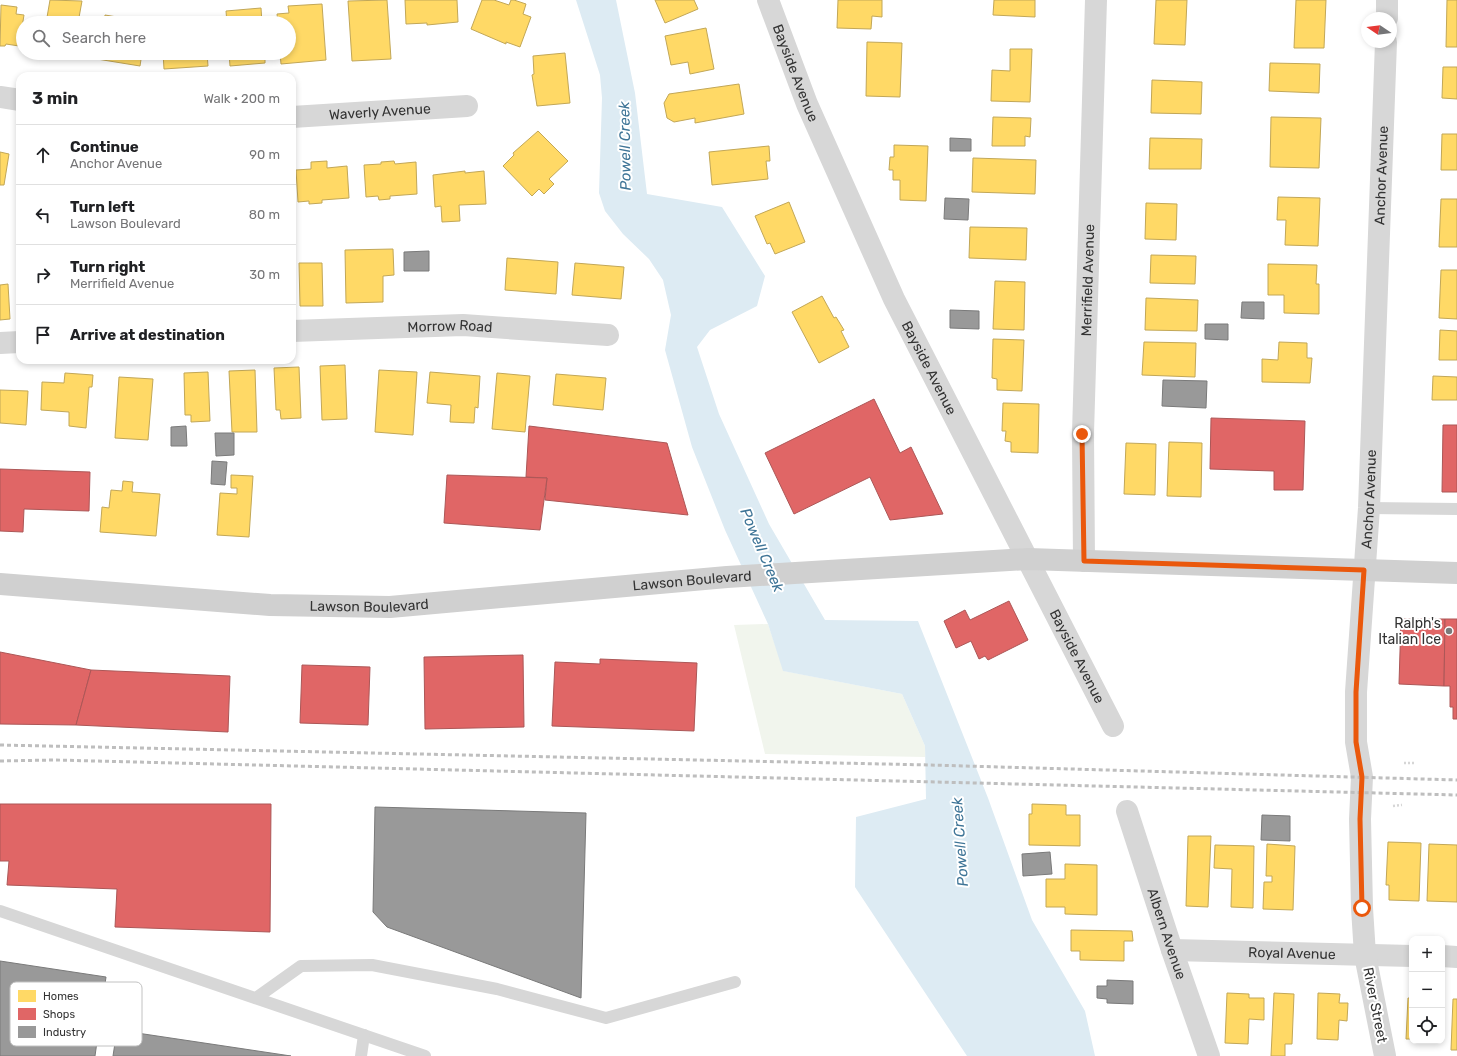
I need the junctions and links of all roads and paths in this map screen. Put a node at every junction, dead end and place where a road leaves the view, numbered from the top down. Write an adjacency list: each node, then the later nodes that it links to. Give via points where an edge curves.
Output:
1 (768, 0): 16 (street, Bayside Avenue, via 807,104 894,299)
2 (1096, 0): 17 (street, Merrifield Avenue, via 1082,434)
3 (1387, 0): 4 (street)
4 (1387, 12)
5 (1386, 48): 14 (street, Anchor Avenue)
6 (0, 97): 7 (street)
7 (16, 99)
8 (467, 106): 9 (street, Waverly Avenue)
9 (296, 117)
10 (296, 332): 11 (street, Morrow Road, via 464,325)
11 (608, 335)
12 (16, 342): 13 (street)
13 (0, 343)
14 (1369, 508): 15 (lane); 18 (street, Anchor Avenue)
15 (1457, 510)
16 (1028, 559): 17 (main road, Lawson Boulevard); 20 (main road, Lawson Boulevard, via 727,577 390,607 270,606); 21 (street, Bayside Avenue)
17 (1084, 561): 18 (main road, Lawson Boulevard)
18 (1364, 570): 19 (main road, Lawson Boulevard); 29 (street, Anchor Avenue, via 1356,742 1362,777 1360,834)
19 (1457, 573)
20 (0, 584)
21 (1113, 726)
22 (1404, 763): 23 (path)
23 (1414, 763)
24 (1402, 805): 25 (path)
25 (1393, 806)
26 (1127, 811): 28 (street, Albern Avenue)
27 (0, 912): 34 (lane)
28 (1172, 950): 29 (street, Royal Avenue); 38 (street, Albern Avenue)
29 (1365, 955): 30 (street, Royal Avenue); 39 (street, River Street)
30 (1409, 956)
31 (1445, 956): 32 (street)
32 (1457, 957)
33 (735, 982): 34 (lane, via 606,1018 497,989 372,965 301,966)
34 (256, 998): 35 (lane)
35 (364, 1035): 36 (lane); 37 (lane)
36 (361, 1056)
37 (425, 1056)
38 (1209, 1056)
39 (1385, 1056)

